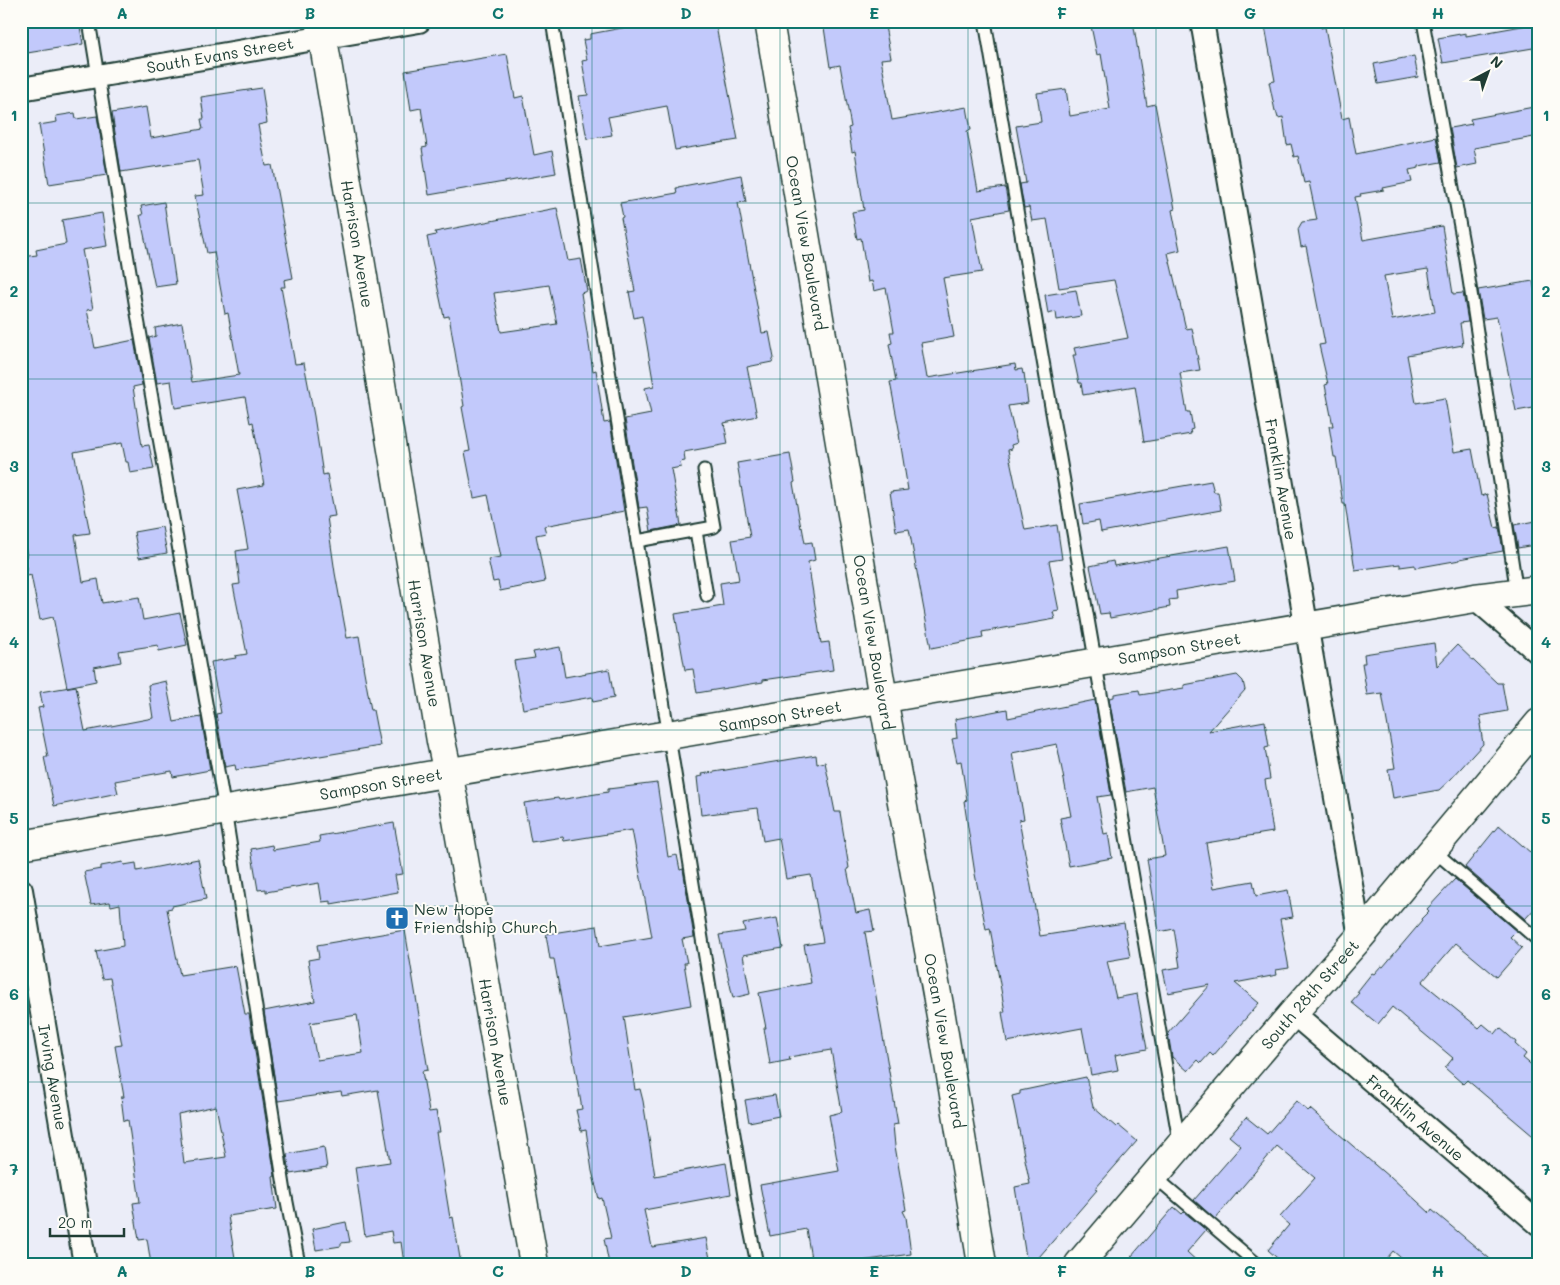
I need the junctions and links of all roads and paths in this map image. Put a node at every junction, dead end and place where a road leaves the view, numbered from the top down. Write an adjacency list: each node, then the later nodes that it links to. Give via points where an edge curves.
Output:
1 (89, 21): 9 (lane)
2 (419, 21): 8 (street, South Evans Street)
3 (552, 21): 13 (lane)
4 (768, 21): 20 (street, Ocean View Boulevard)
5 (986, 21): 19 (lane)
6 (1202, 21): 17 (street, Franklin Avenue)
7 (1423, 21): 14 (lane)
8 (322, 29): 9 (street, South Evans Street); 23 (street, Harrison Avenue)
9 (99, 76): 10 (street, South Evans Street); 24 (lane, via 136,308)
10 (21, 88)
11 (704, 470): 12 (lane, via 714,527)
12 (696, 531): 13 (lane); 15 (lane)
13 (637, 540): 22 (lane)
14 (1528, 591): 16 (street, Sampson Street)
15 (707, 596)
16 (1474, 598): 17 (street, Sampson Street); 18 (street)
17 (1306, 626): 19 (street, Sampson Street); 28 (street, Franklin Avenue)
18 (1539, 653)
19 (1095, 662): 20 (street, Sampson Street); 31 (lane)
20 (883, 698): 22 (street, Sampson Street); 38 (street, Ocean View Boulevard)
21 (1539, 723): 26 (street, South 28th Street)
22 (670, 734): 23 (street, Sampson Street); 37 (lane)
23 (448, 772): 24 (street, Sampson Street); 36 (street, Harrison Avenue)
24 (225, 810): 25 (street, Sampson Street); 35 (lane)
25 (21, 844)
26 (1433, 850): 28 (street, South 28th Street); 29 (lane)
27 (21, 890): 34 (street, Irving Avenue)
28 (1360, 937): 30 (street, South 28th Street)
29 (1539, 941)
30 (1293, 1013): 31 (street, South 28th Street); 33 (street, Franklin Avenue)
31 (1180, 1146): 32 (street, South 28th Street)
32 (1154, 1176): 39 (street, South 28th Street); 40 (lane)
33 (1539, 1224)
34 (85, 1264)
35 (299, 1264)
36 (534, 1264)
37 (757, 1264)
38 (982, 1264)
39 (1079, 1264)
40 (1257, 1264)

